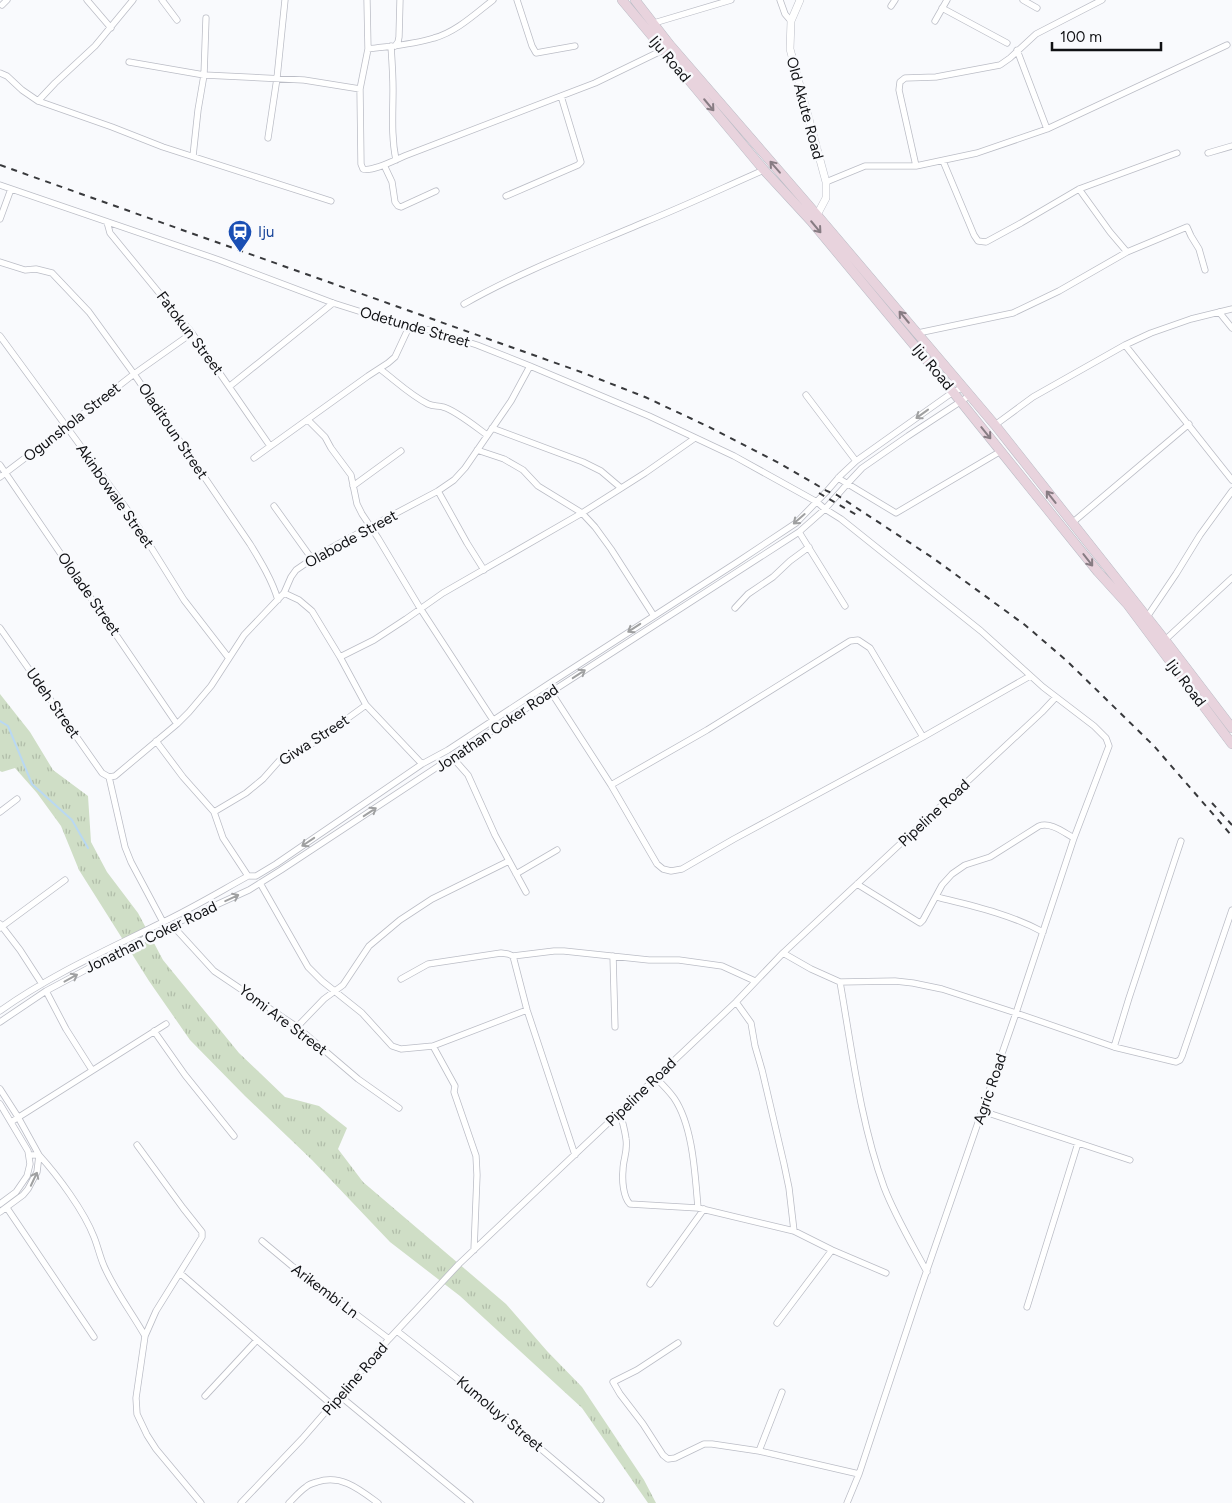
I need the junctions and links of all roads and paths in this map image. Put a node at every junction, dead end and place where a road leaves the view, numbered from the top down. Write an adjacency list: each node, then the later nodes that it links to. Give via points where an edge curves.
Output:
1 (7, 0): 19 (street)
2 (87, 0): 28 (street)
3 (133, 0): 28 (street)
4 (162, 0): 24 (street)
5 (285, 0): 39 (street)
6 (368, 0): 33 (street)
7 (400, 0): 31 (street, via 399,37)
8 (493, 0): 31 (street, via 435,38)
9 (517, 0): 32 (street, via 536,53)
10 (622, 0): 34 (main road, Iju Road)
11 (635, 0): 27 (main road, Iju Road)
12 (731, 0): 27 (street)
13 (780, 0): 26 (street)
14 (800, 0): 26 (street, Old Akute Road)
15 (895, 0): 20 (street)
16 (947, 0): 21 (street)
17 (1023, 0): 22 (street)
18 (1102, 0): 35 (street, via 1036,34)
19 (2, 5)
20 (892, 6)
21 (942, 8): 25 (street); 29 (street)
22 (1038, 8)
23 (206, 18): 38 (street)
24 (177, 20)
25 (935, 21)
26 (791, 22): 54 (street, Old Akute Road, via 790,49)
27 (654, 23): 61 (main road, Iju Road, one-way to 27)
28 (111, 28): 42 (street)
29 (1007, 43)
30 (1227, 45): 43 (street)
31 (393, 46): 33 (street); 49 (street, via 392,127)
32 (575, 46)
33 (368, 49): 40 (street)
34 (663, 50): 41 (street); 53 (main road, Iju Road, one-way to 53)
35 (1017, 50): 43 (street); 52 (street, via 1000,65 936,77 905,78 900,82)
36 (129, 62): 38 (street)
37 (0, 73): 42 (street)
38 (204, 75): 39 (street); 48 (street)
39 (277, 78): 40 (street); 44 (street)
40 (360, 89): 51 (street, via 361,164 367,170)
41 (561, 96): 49 (street); 59 (street, via 581,162)
42 (38, 101): 48 (street)
43 (1047, 129): 50 (street)
44 (268, 138)
45 (1232, 146): 47 (street)
46 (1177, 153): 57 (street)
47 (1208, 153)
48 (193, 156): 60 (street)
49 (396, 160): 51 (street)
50 (943, 161): 52 (street); 57 (street, via 978,241 986,242)
51 (384, 165): 58 (street, via 398,206)
52 (916, 166): 54 (street, via 865,166)
53 (764, 170): 68 (street, via 557,258); 82 (main road, Iju Road, one-way to 82)
54 (826, 182): 61 (street, Old Akute Road, via 826,198)
55 (0, 186): 56 (street, Odetunde Street)
56 (10, 189): 62 (street); 63 (street, Odetunde Street)
57 (1079, 189): 64 (street)
58 (436, 191)
59 (506, 196)
60 (331, 201)
61 (817, 215): 74 (main road, Iju Road, one-way to 61)
62 (0, 219)
63 (107, 222): 67 (street, Odetunde Street); 73 (street, Fatokun Street, via 110,233)
64 (1127, 252): 66 (street, via 1187,227 1199,249); 74 (street, via 1013,313)
65 (0, 262): 79 (street, Oladitoun Street, via 25,270 52,273 89,312)
66 (1205, 270)
67 (333, 303): 71 (street, Odetunde Street); 80 (street)
68 (464, 304)
69 (1232, 309): 70 (street)
70 (1219, 312): 72 (street); 76 (street, via 1151,333)
71 (409, 327): 77 (street, Odetunde Street, via 477,345); 78 (street, via 395,357)
72 (1232, 328)
73 (192, 333): 79 (street, Ogunshola Street); 80 (street, Fatokun Street)
74 (918, 333): 81 (main road, Iju Road)
75 (0, 336): 89 (street, Akinbowale Street)
76 (1125, 345): 87 (street); 88 (street, via 1033,398)
77 (530, 366): 90 (street, Olabode Street); 92 (street, Odetunde Street)
78 (380, 369): 86 (street); 91 (street, via 430,406 451,410)
79 (134, 374): 89 (street, Ogunshola Street); 120 (street, Oladitoun Street, via 250,544 267,572)
80 (230, 386): 93 (street, Fatokun Street)
81 (962, 388): 82 (street, Jonathan Coker Road); 84 (main road, Iju Road)
82 (953, 392): 85 (main road, Iju Road); 98 (street, Jonathan Coker Road, one-way to 98)
83 (806, 395): 98 (street)
84 (969, 396): 85 (street, Jonathan Coker Road); 88 (main road, Iju Road)
85 (961, 402): 96 (main road, Iju Road, one-way to 96); 103 (street, Jonathan Coker Road, via 862,468)
86 (308, 420): 93 (street); 104 (street, via 325,436 351,475)
87 (1189, 424): 102 (street); 112 (street)
88 (995, 425): 112 (main road, Iju Road, one-way to 88)
89 (66, 427): 100 (street, Ogunshola Street); 128 (street, Akinbowale Street, via 129,512 184,600)
90 (492, 428): 91 (street, Olabode Street); 105 (street, via 583,462 601,471)
91 (487, 435): 94 (street, Olabode Street)
92 (695, 438): 105 (street); 108 (street, Odetunde Street)
93 (270, 446): 97 (street)
94 (477, 450): 106 (street, Olabode Street, via 454,480); 111 (street, via 504,459 523,470 538,486)
95 (401, 451): 104 (street)
96 (1001, 451): 103 (street, via 896,512); 139 (main road, Iju Road, one-way to 139, via 1128,605)
97 (254, 458)
98 (856, 461): 101 (street, Jonathan Coker Road)
99 (0, 465): 100 (street, Ololade Street)
100 (3, 475): 135 (street, Ololade Street)
101 (838, 478): 103 (street); 108 (street, Jonathan Coker Road)
102 (1232, 480)
103 (848, 483): 110 (street, Jonathan Coker Road)
104 (353, 486): 113 (street, via 357,504)
105 (621, 488): 111 (street)
106 (438, 491): 113 (street, Olabode Street); 117 (street)
107 (1232, 491): 125 (street)
108 (817, 502): 110 (street, Odetunde Street); 124 (street, Jonathan Coker Road, one-way to 124, via 796,523)
109 (274, 506): 116 (street)
110 (825, 509): 114 (street, Jonathan Coker Road); 130 (street, Odetunde Street, via 841,518 981,631)
111 (582, 513): 117 (street); 124 (street, via 611,549)
112 (1072, 523): 125 (main road, Iju Road)
113 (370, 526): 116 (street, Olabode Street); 122 (street)
114 (799, 532): 115 (street); 131 (street, Jonathan Coker Road, one-way to 114)
115 (809, 548): 121 (street); 123 (street, via 748,594)
116 (312, 559): 119 (street, Olabode Street, via 290,577)
117 (484, 570): 122 (street)
118 (1232, 578): 127 (street)
119 (284, 593): 120 (street, Olabode Street); 129 (street, via 299,600 312,612)
120 (278, 600): 128 (street, Olabode Street)
121 (845, 606)
122 (420, 608): 129 (street, via 374,640); 134 (street)
123 (735, 608)
124 (654, 616): 134 (street, Jonathan Coker Road, one-way to 134)
125 (1147, 618): 127 (main road, Iju Road)
126 (0, 628): 142 (street, Udeh Street, via 102,773)
127 (1165, 640): 136 (main road, Iju Road)
128 (228, 657): 135 (street, Olabode Street, via 211,686)
129 (340, 657): 133 (street)
130 (1030, 676): 132 (street, Odetunde Street); 137 (street)
131 (551, 692): 140 (street, Jonathan Coker Road); 143 (street)
132 (1056, 697): 147 (street, Agric Road, via 1094,726 1109,746); 155 (street, Pipeline Road)
133 (366, 705): 141 (street); 146 (street, Giwa Street, via 315,742 279,761 263,779)
134 (493, 720): 141 (street, Jonathan Coker Road)
135 (178, 724): 138 (street, Olabode Street)
136 (1232, 728)
137 (923, 737): 143 (street, via 682,869 671,871 657,864); 143 (street, via 870,648 858,640 850,641)
138 (156, 741): 142 (street, Olabode Street, via 115,776); 146 (street)
139 (1232, 744)
140 (452, 757): 150 (street, via 468,775); 154 (street, Jonathan Coker Road, one-way to 140)
141 (422, 764): 152 (street, Jonathan Coker Road, one-way to 152, via 276,864 256,876)
142 (109, 777): 159 (street, via 125,847)
143 (611, 785)
144 (17, 799): 145 (street)
145 (0, 812)
146 (214, 812): 152 (street, via 223,838)
147 (1074, 838): 157 (street, via 1050,825 1039,826 990,857 965,865 942,885); 162 (street, Agric Road)
148 (1181, 841): 182 (street)
149 (556, 850): 151 (street)
150 (509, 861): 151 (street); 170 (street, via 432,899 400,920 369,946 343,985)
151 (516, 874): 156 (street)
152 (248, 876): 159 (street, Jonathan Coker Road)
153 (65, 880): 160 (street)
154 (260, 883): 161 (street, Jonathan Coker Road, one-way to 154); 170 (street, via 308,967)
155 (857, 884): 157 (street, via 920,923); 163 (street, Pipeline Road)
156 (526, 892)
157 (937, 897): 162 (street, via 997,912)
158 (1232, 910): 182 (street, via 1180,1060 1176,1062)
159 (163, 922): 169 (street, Jonathan Coker Road)
160 (1, 926): 169 (street)
161 (172, 926): 171 (street, Jonathan Coker Road, one-way to 161); 178 (street, Yomi Are Street, via 214,971)
162 (1043, 932): 175 (street, Agric Road)
163 (783, 953): 167 (street, Pipeline Road); 168 (street)
164 (513, 956): 165 (street, via 554,951); 166 (street, via 501,953 428,964); 173 (street)
165 (613, 956): 167 (street, via 722,966); 179 (street)
166 (401, 979)
167 (755, 980): 172 (street, Pipeline Road)
168 (840, 982): 175 (street, via 913,982); 207 (street, via 857,1085 873,1151 884,1187)
169 (42, 984): 174 (street, Jonathan Coker Road)
170 (335, 991): 178 (street); 181 (street, via 362,1013 392,1046 401,1049)
171 (46, 992): 176 (street, Jonathan Coker Road); 183 (street)
172 (736, 1002): 184 (street, Pipeline Road); 203 (street, via 751,1023 789,1188)
173 (528, 1010): 181 (street); 196 (street)
174 (0, 1011)
175 (1016, 1012): 182 (street); 188 (street, Agric Road)
176 (0, 1022)
177 (166, 1024): 180 (street)
178 (297, 1027): 187 (street, Yomi Are Street, via 358,1079)
179 (615, 1027)
180 (154, 1031): 183 (street); 192 (street)
181 (433, 1046): 205 (street, via 455,1086 454,1092 476,1156)
182 (1114, 1047)
183 (92, 1070): 190 (street)
184 (656, 1078): 189 (street, Pipeline Road); 201 (street, via 674,1097 685,1118)
185 (0, 1091): 190 (street)
186 (0, 1104): 191 (street)
187 (399, 1108)
188 (982, 1111): 193 (street); 207 (street, Agric Road)
189 (620, 1112): 196 (street, Pipeline Road); 201 (street, via 626,1139 623,1169 626,1200 630,1204)
190 (18, 1117): 191 (street); 195 (street)
191 (11, 1122): 197 (street)
192 (234, 1136)
193 (1078, 1143): 198 (street); 211 (street)
194 (137, 1145): 209 (street, via 202,1232)
195 (39, 1155): 197 (street); 200 (street, one-way to 195, via 28,1189 37,1172); 214 (street, via 80,1211 94,1236 104,1266)
196 (575, 1155): 205 (street, Pipeline Road)
197 (29, 1156): 199 (street, via 27,1176 16,1192)
198 (1130, 1160)
199 (0, 1204)
200 (6, 1208): 202 (street); 215 (street)
201 (701, 1209): 203 (street); 210 (street)
202 (0, 1212)
203 (794, 1231): 206 (street)
204 (262, 1241): 216 (street, Arikembi Ln)
205 (474, 1250): 213 (street, Pipeline Road)
206 (832, 1250): 208 (street); 212 (street)
207 (927, 1272): 224 (street, Agric Road)
208 (886, 1273)
209 (180, 1274): 214 (street); 217 (street)
210 (650, 1284)
211 (1027, 1307)
212 (777, 1323)
213 (397, 1330): 216 (street, Pipeline Road); 225 (street, Kumoluyi Street)
214 (145, 1336): 226 (street, via 136,1398 137,1414 156,1449)
215 (94, 1337)
216 (389, 1339): 221 (street, Pipeline Road)
217 (257, 1340): 220 (street); 222 (street)
218 (678, 1344): 223 (street, via 613,1382 663,1455 668,1459 675,1458 704,1444)
219 (782, 1392): 223 (street)
220 (205, 1396)
221 (340, 1396): 222 (street, Pipeline Road); 230 (street)
222 (332, 1405): 227 (street, Pipeline Road)
223 (759, 1451): 224 (street)
224 (859, 1474): 231 (street, Agric Road)
225 (601, 1500)
226 (201, 1503)
227 (241, 1503)
228 (289, 1503): 229 (street, via 307,1486 333,1479 358,1489)
229 (378, 1503)
230 (470, 1503)
231 (847, 1503)

